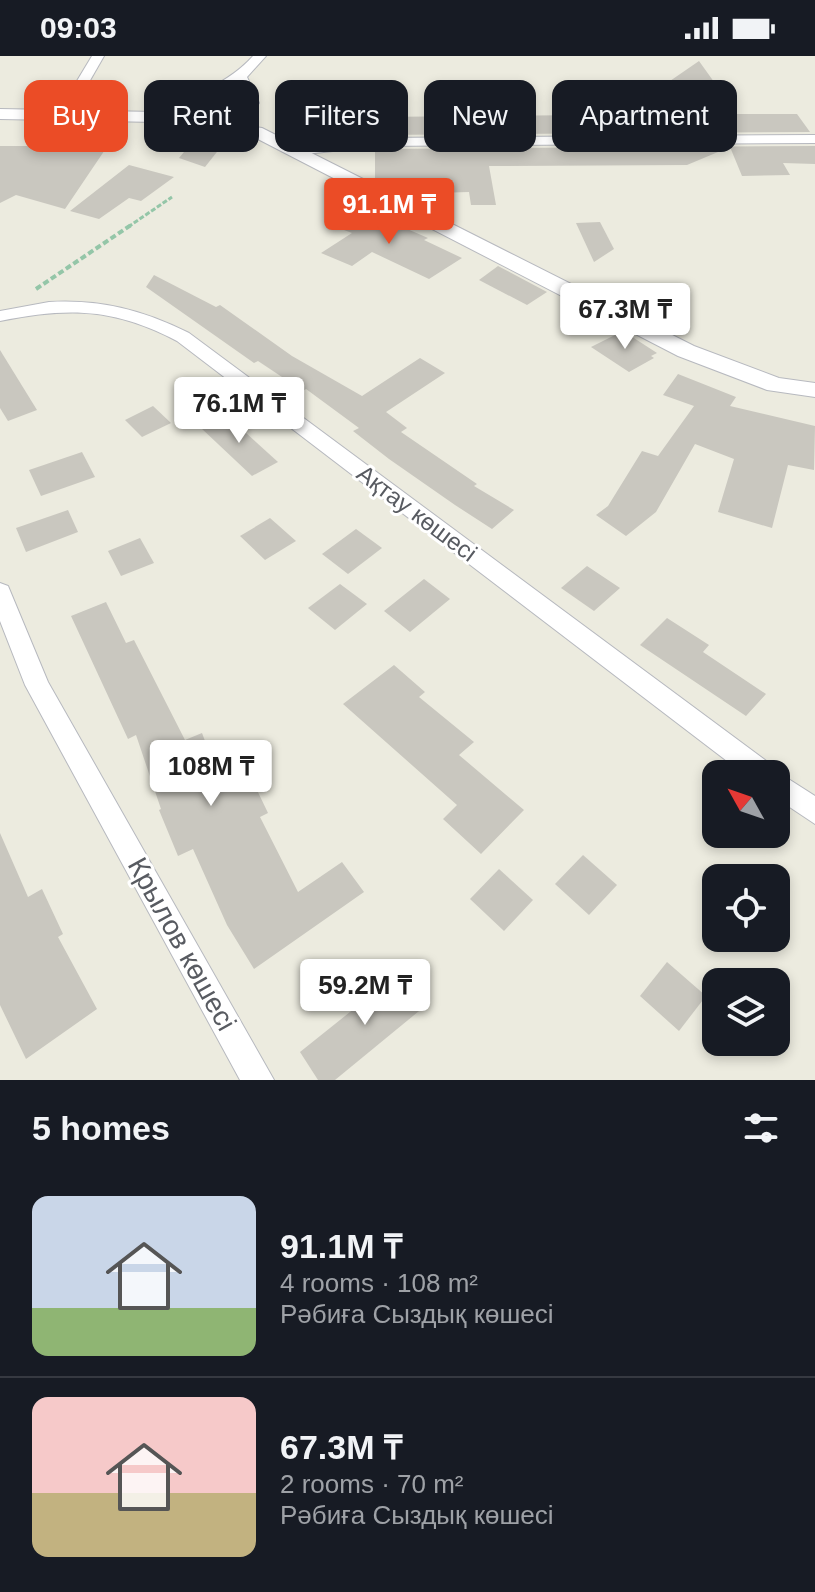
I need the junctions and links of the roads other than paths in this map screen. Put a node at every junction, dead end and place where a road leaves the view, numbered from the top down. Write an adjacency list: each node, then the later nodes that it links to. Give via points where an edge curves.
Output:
1 (98, 56): 4 (street)
2 (260, 56): 3 (street)
3 (241, 77): 5 (street); 6 (street)
4 (84, 80)
5 (235, 80)
6 (243, 80)
7 (0, 114): 8 (street)
8 (24, 114)
9 (815, 139): 10 (street)
10 (408, 142)
11 (298, 152): 13 (street, via 686,351 775,385)
12 (4, 315): 15 (street, Ақтау көшесі, via 73,305 104,307 143,317 183,337)
13 (815, 390)
14 (0, 592): 18 (street, Крылов көшесі, via 37,685)
15 (745, 760)
16 (790, 793): 17 (street)
17 (815, 812)
18 (258, 1080)

